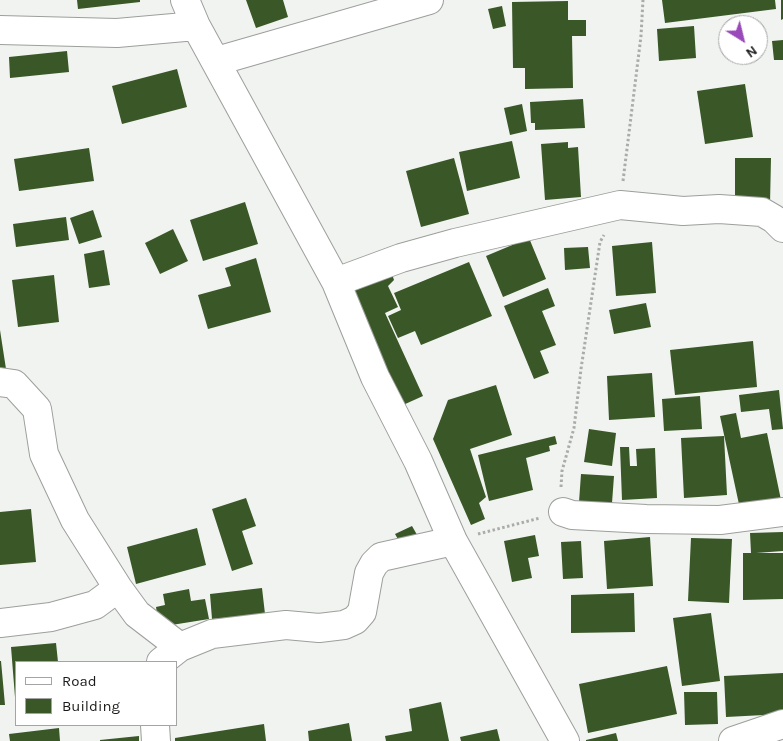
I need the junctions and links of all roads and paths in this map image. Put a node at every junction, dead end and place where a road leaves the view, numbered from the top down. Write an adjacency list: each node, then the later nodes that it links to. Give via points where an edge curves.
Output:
1 (185, 0): 4 (street)
2 (429, 0): 6 (street)
3 (643, 0): 7 (path)
4 (196, 26): 5 (street, via 117,33); 6 (street)
5 (0, 30)
6 (217, 61): 9 (street)
7 (620, 205): 8 (street, via 683,211 762,212); 9 (street, via 401,258); 11 (path, via 600,242 574,428 562,471)
8 (783, 228)
9 (336, 282): 13 (street, via 375,377 418,461)
10 (0, 382): 14 (street, via 14,384 37,409 44,454 75,520)
11 (563, 512): 12 (street, via 582,516 720,520); 13 (path)
12 (783, 512)
13 (453, 541): 16 (street, via 381,557 369,573 362,612 355,620 319,628 286,624 212,634); 20 (street)
14 (118, 588): 15 (street, via 95,605 51,618); 16 (street)
15 (0, 623)
16 (170, 655)
17 (783, 724): 21 (street)
18 (155, 726): 19 (street)
19 (156, 741)
20 (565, 741)
21 (733, 741)

